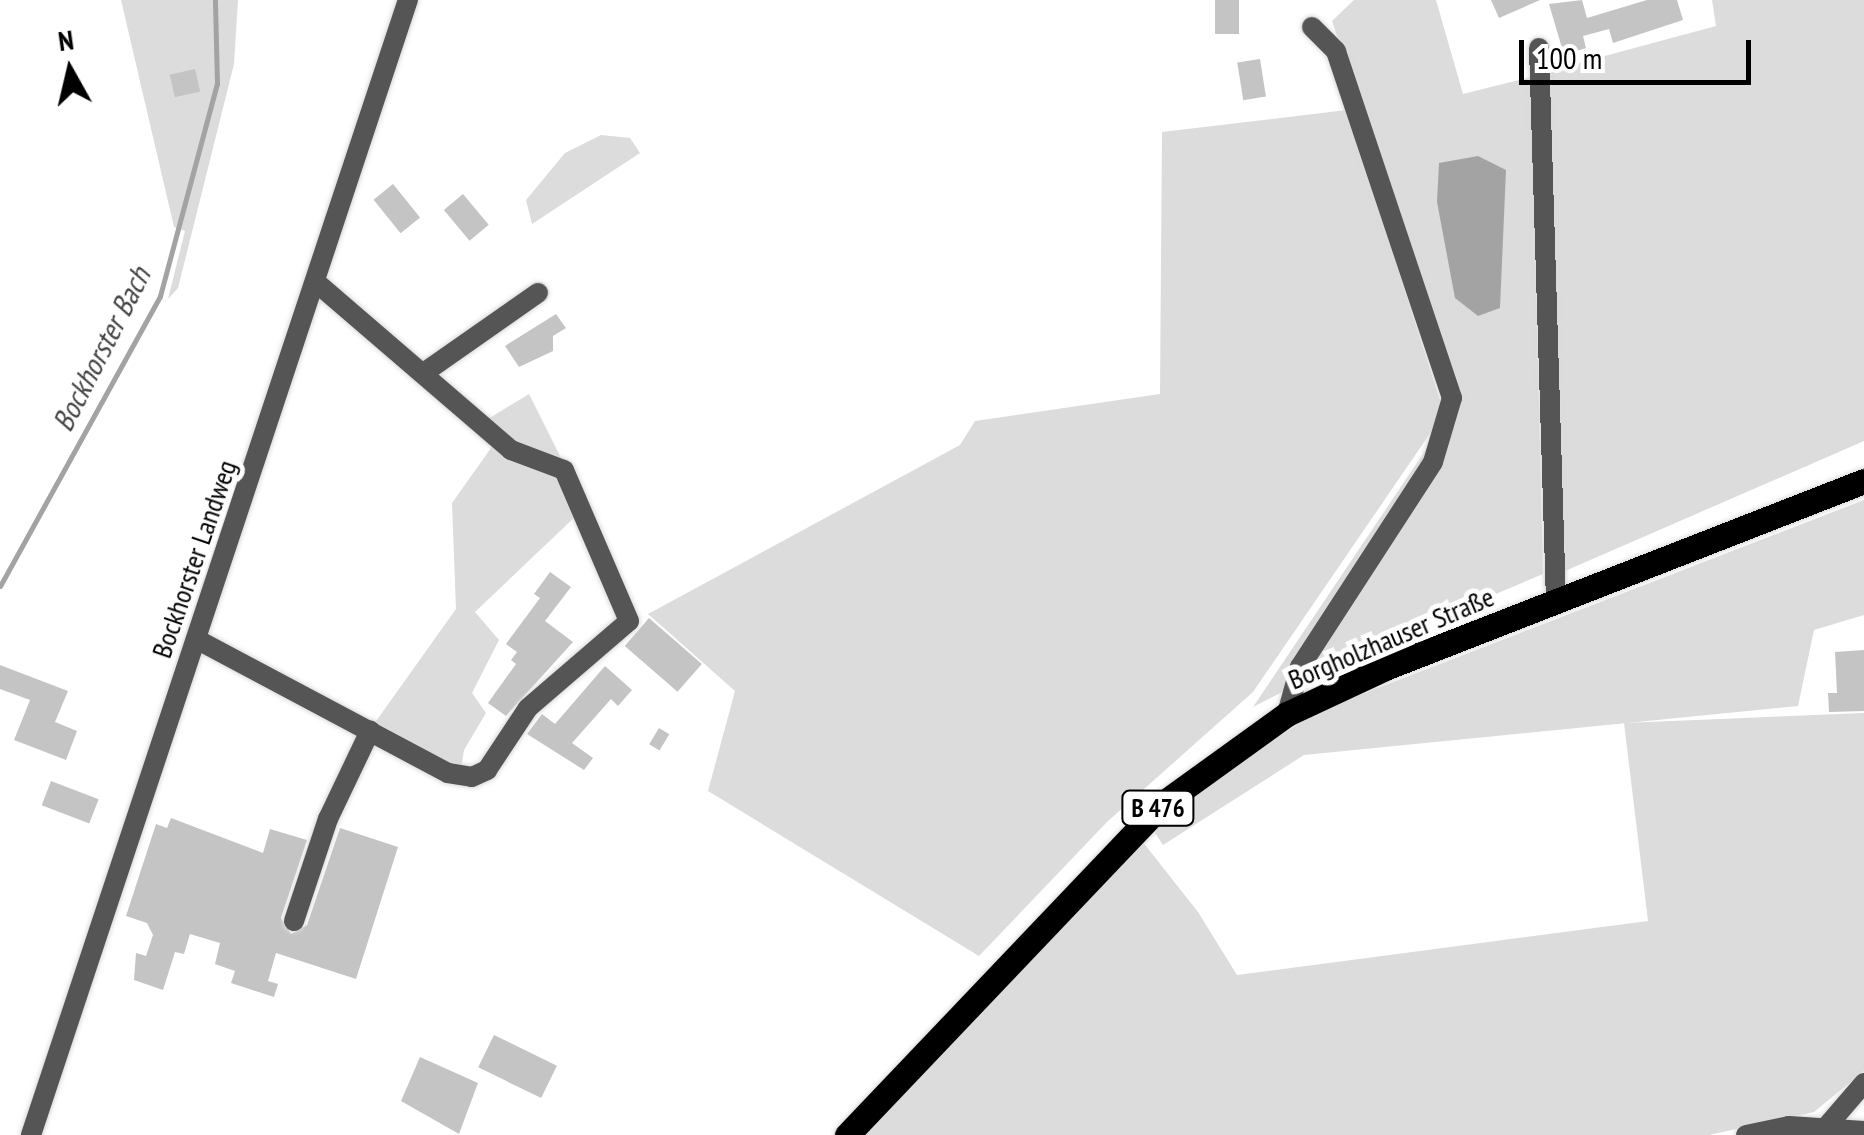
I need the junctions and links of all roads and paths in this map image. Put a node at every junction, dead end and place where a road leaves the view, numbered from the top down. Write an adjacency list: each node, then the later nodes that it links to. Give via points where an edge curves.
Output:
1 (408, 0): 4 (street, Bockhorster Landweg)
2 (1312, 27): 10 (street, via 1336,51 1452,398 1432,462 1300,668)
3 (1539, 48): 8 (street)
4 (316, 282): 6 (street); 9 (street, Bockhorster Landweg)
5 (538, 293): 6 (street)
6 (425, 372): 11 (street, via 524,460 564,470 630,621 528,708 487,770 472,777 448,774)
7 (1864, 481): 8 (main road, Borgholzhauser Straße / B 476)
8 (1556, 602): 10 (main road, Borgholzhauser Straße / B 476)
9 (196, 638): 11 (street); 16 (street, Bockhorster Landweg)
10 (1287, 714): 17 (main road, Borgholzhauser Straße / B 476, via 1162,804)
11 (370, 731): 12 (street, via 328,819)
12 (294, 921)
13 (1864, 1083): 14 (street)
14 (1823, 1131): 15 (street); 18 (street)
15 (1864, 1131)
16 (31, 1135)
17 (847, 1135)
18 (1746, 1135)

